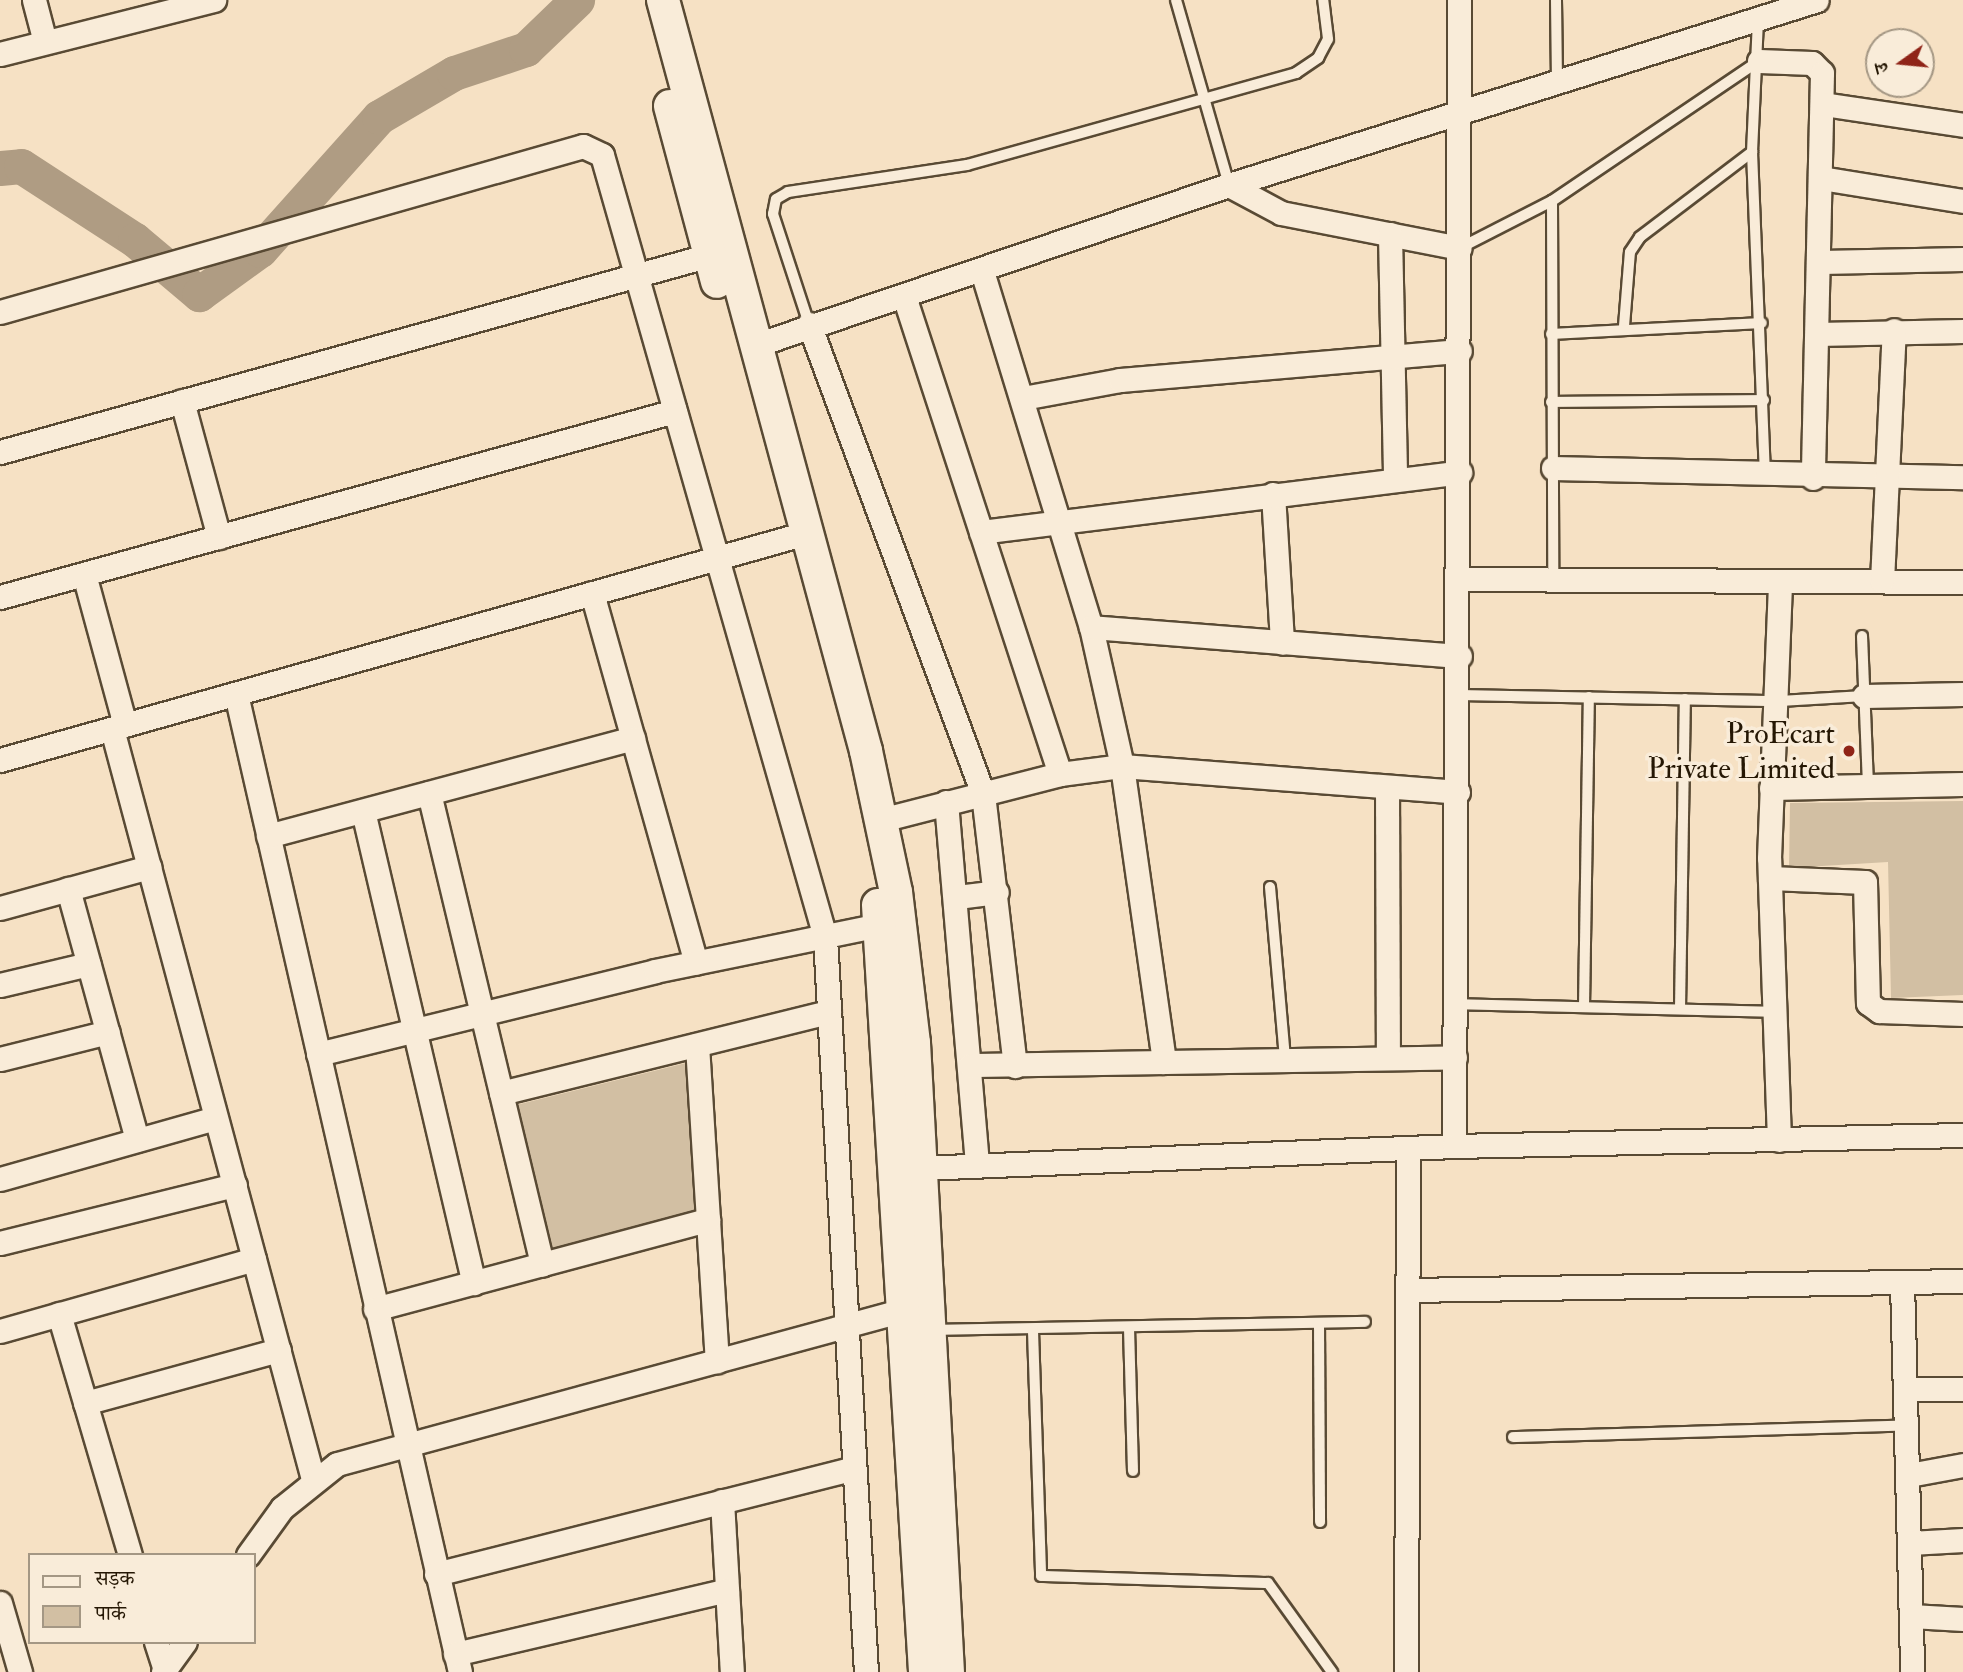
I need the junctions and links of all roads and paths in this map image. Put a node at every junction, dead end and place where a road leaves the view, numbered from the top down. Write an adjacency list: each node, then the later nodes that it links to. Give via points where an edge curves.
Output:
1 (34, 0): 11 (street)
2 (214, 0): 11 (street)
3 (642, 0): 20 (street)
4 (663, 0): 20 (street)
5 (1176, 0): 15 (lane)
6 (1323, 0): 15 (lane, via 1328,39 1318,58 1296,73)
7 (1459, 0): 17 (street)
8 (1556, 0): 14 (lane)
9 (1817, 0): 10 (street)
10 (1758, 20): 13 (lane); 14 (street)
11 (45, 42): 12 (street)
12 (0, 54)
13 (1759, 61): 16 (street, via 1819,66); 19 (lane); 23 (lane)
14 (1557, 86): 17 (street)
15 (1203, 101): 22 (lane); 35 (lane, via 967,165 788,191 776,198 773,214)
16 (1823, 104): 18 (street); 21 (street)
17 (1461, 115): 22 (street); 26 (street)
18 (1963, 125)
19 (1752, 152): 34 (lane); 36 (lane, via 1640,237 1630,251)
20 (699, 171): 27 (street); 41 (street)
21 (1821, 178): 24 (street); 29 (street)
22 (1229, 185): 25 (street, via 1281,213); 30 (street)
23 (1552, 201): 26 (lane); 39 (lane)
24 (1963, 201)
25 (1390, 234): 26 (street); 43 (street)
26 (1460, 248): 42 (street)
27 (710, 255): 31 (street); 60 (street)
28 (1963, 259): 29 (street)
29 (1821, 262): 40 (street)
30 (982, 271): 32 (street); 44 (street)
31 (636, 275): 33 (street, via 602,155 583,146); 46 (street); 48 (street)
32 (904, 296): 35 (street); 59 (street)
33 (0, 312)
34 (1762, 323): 36 (lane); 45 (lane)
35 (809, 324): 41 (street); 93 (street)
36 (1624, 326): 39 (lane)
37 (1894, 330): 38 (street); 40 (street); 53 (street)
38 (1963, 331)
39 (1551, 334): 47 (lane)
40 (1816, 334): 55 (street)
41 (756, 345): 60 (street)
42 (1460, 351): 43 (street); 51 (street)
43 (1391, 357): 44 (street, via 1120,380); 56 (street)
44 (1023, 398): 58 (street)
45 (1764, 400): 47 (lane); 52 (lane)
46 (182, 401): 49 (street); 61 (street)
47 (1551, 402): 50 (lane)
48 (675, 411): 61 (street); 62 (street)
49 (0, 452)
50 (1553, 468): 52 (street); 64 (lane)
51 (1460, 472): 56 (street); 65 (street)
52 (1765, 476): 55 (street)
53 (1882, 476): 54 (street); 55 (street); 66 (street)
54 (1963, 477)
55 (1813, 478)
56 (1395, 480): 57 (street)
57 (1273, 494): 58 (street); 73 (street)
58 (1062, 520): 59 (street); 71 (street)
59 (981, 532): 86 (street)
60 (796, 536): 62 (street); 96 (street); 105 (street)
61 (219, 537): 63 (street)
62 (716, 558): 69 (street); 106 (street)
63 (84, 574): 70 (street); 82 (street)
64 (1553, 577): 65 (street); 67 (street)
65 (1461, 579): 74 (street)
66 (1882, 581): 67 (street); 68 (street)
67 (1780, 582): 81 (street)
68 (1963, 582)
69 (592, 593): 75 (street); 83 (street)
70 (0, 597)
71 (1091, 627): 73 (street); 85 (street)
72 (1862, 636): 78 (lane)
73 (1282, 643): 74 (street)
74 (1460, 656): 77 (street)
75 (236, 694): 82 (street); 97 (street)
76 (1963, 694): 78 (street)
77 (1459, 695): 79 (lane); 91 (street)
78 (1864, 696): 81 (lane); 88 (lane)
79 (1589, 697): 80 (lane); 111 (lane)
80 (1685, 699): 81 (lane); 112 (lane)
81 (1780, 701): 90 (street)
82 (118, 727): 84 (street); 98 (street)
83 (633, 738): 92 (street); 107 (street)
84 (0, 760)
85 (1122, 766): 86 (street); 89 (street); 125 (street)
86 (1060, 774): 93 (street)
87 (1963, 784): 88 (street)
88 (1868, 786): 90 (street)
89 (1387, 788): 91 (street); 122 (street)
90 (1771, 788): 99 (street)
91 (1458, 792): 110 (street)
92 (429, 793): 95 (street); 116 (street)
93 (983, 794): 94 (street); 102 (street)
94 (946, 802): 96 (street); 103 (street)
95 (363, 810): 97 (street); 117 (street)
96 (881, 820): 136 (street, via 907,961)
97 (268, 836): 120 (street)
98 (149, 867): 101 (street); 129 (street)
99 (1770, 878): 114 (street); 115 (street, via 1865,883 1868,1003 1879,1011)
100 (1269, 887): 124 (lane)
101 (68, 889): 104 (street); 108 (street)
102 (997, 892): 103 (street); 127 (street)
103 (957, 897): 126 (street)
104 (0, 908)
105 (880, 925): 106 (street); 149 (street)
106 (825, 937): 107 (street); 113 (street)
107 (696, 963): 116 (street)
108 (89, 964): 109 (street); 118 (street)
109 (0, 985)
110 (1455, 1004): 111 (lane); 121 (street)
111 (1584, 1007): 112 (lane)
112 (1680, 1009): 114 (lane)
113 (829, 1012): 119 (street); 152 (street)
114 (1779, 1012): 132 (street)
115 (1963, 1013)
116 (482, 1014): 117 (street); 128 (street)
117 (415, 1030): 120 (street); 145 (street)
118 (107, 1032): 123 (street); 131 (street)
119 (697, 1045): 128 (street); 139 (street)
120 (318, 1054): 147 (street)
121 (1455, 1056): 122 (street); 133 (street)
122 (1388, 1058): 124 (street)
123 (0, 1059)
124 (1285, 1060): 125 (street)
125 (1164, 1062): 127 (street)
126 (970, 1065): 127 (street); 135 (street)
127 (1015, 1066)
128 (500, 1093): 142 (street)
129 (216, 1118): 131 (street); 138 (street)
130 (1963, 1135): 132 (street)
131 (137, 1140): 137 (street)
132 (1779, 1140): 133 (street)
133 (1454, 1146): 134 (street)
134 (1408, 1148): 135 (street); 146 (street)
135 (977, 1166): 136 (street)
136 (921, 1168): 149 (street)
137 (0, 1179)
138 (234, 1185): 140 (street); 141 (street)
139 (708, 1220): 142 (street); 157 (street)
140 (0, 1243)
141 (254, 1259): 148 (street); 156 (street)
142 (542, 1265): 145 (street)
143 (1963, 1281): 144 (street)
144 (1902, 1282): 146 (street); 158 (street)
145 (474, 1283): 147 (street)
146 (1408, 1290): 190 (street)
147 (375, 1309): 163 (street)
148 (59, 1314): 154 (street); 160 (street)
149 (918, 1318): 152 (street); 155 (lane); 187 (street); 188 (street)
150 (1365, 1322): 151 (lane)
151 (1319, 1323): 153 (lane); 170 (lane)
152 (846, 1325): 157 (street); 165 (street)
153 (1129, 1328): 155 (lane); 166 (lane)
154 (0, 1331)
155 (1033, 1331): 189 (lane, via 1041,1576 1268,1583)
156 (279, 1350): 160 (street); 168 (street)
157 (716, 1361): 163 (street)
158 (1908, 1389): 159 (street); 161 (street)
159 (1963, 1389)
160 (85, 1403): 173 (street)
161 (1908, 1425): 162 (lane); 167 (street)
162 (1513, 1437)
163 (406, 1445): 168 (street, via 337,1464); 175 (street)
164 (1963, 1465): 167 (street)
165 (854, 1468): 169 (street); 186 (street)
166 (1133, 1471)
167 (1909, 1475): 172 (street)
168 (313, 1479): 174 (street)
169 (722, 1502): 175 (street); 176 (street)
170 (1320, 1522)
171 (1963, 1540): 172 (street)
172 (1910, 1542): 178 (street)
173 (129, 1553)
174 (250, 1553)
175 (436, 1574): 182 (street)
176 (727, 1590): 182 (street); 185 (street)
177 (0, 1603): 184 (street)
178 (1911, 1616): 179 (street); 191 (street)
179 (1963, 1619)
180 (157, 1644): 183 (street)
181 (184, 1644): 183 (street)
182 (457, 1663)
183 (164, 1671)
184 (20, 1672)
185 (732, 1672)
186 (866, 1672)
187 (925, 1672)
188 (948, 1672)
189 (1332, 1672)
190 (1406, 1672)
191 (1912, 1672)

